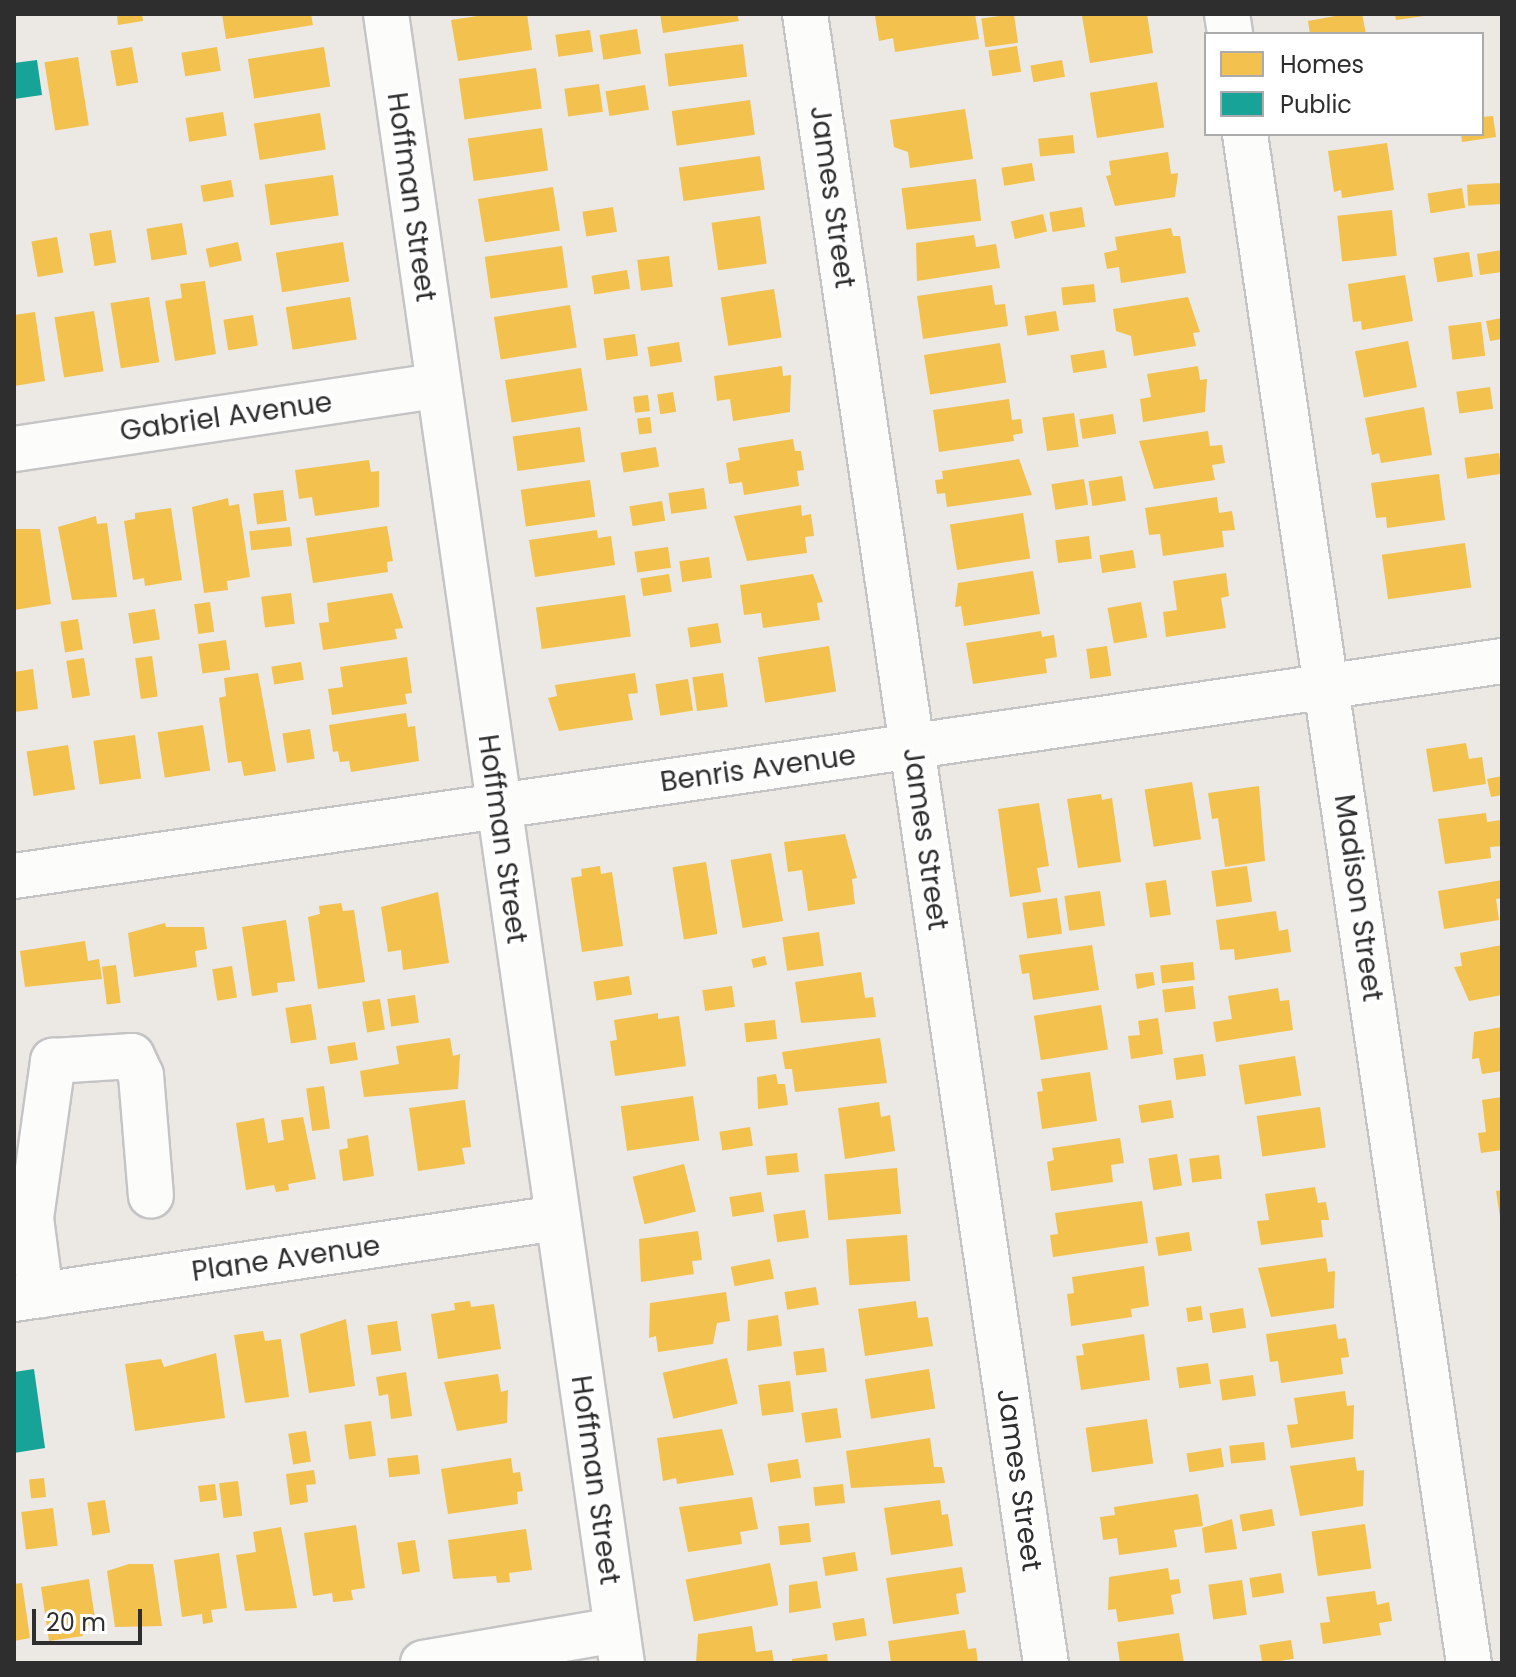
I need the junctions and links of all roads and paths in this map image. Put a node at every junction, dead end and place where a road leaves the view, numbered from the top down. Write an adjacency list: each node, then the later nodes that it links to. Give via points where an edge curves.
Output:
1 (386, 14): 4 (street, Hoffman Street)
2 (805, 14): 8 (street, James Street)
3 (1245, 136): 7 (street, Madison Street)
4 (438, 386): 5 (street, Gabriel Avenue); 9 (street, Hoffman Street)
5 (14, 449)
6 (1502, 661): 7 (street, Benris Avenue)
7 (1327, 686): 8 (street, Benris Avenue); 18 (street, Madison Street)
8 (912, 747): 9 (street, Benris Avenue); 17 (street, James Street)
9 (498, 807): 10 (street, Benris Avenue); 13 (street, Hoffman Street)
10 (14, 876)
11 (151, 1196): 12 (street, via 141,1075 132,1056 53,1061)
12 (23, 1218): 14 (street)
13 (557, 1218): 14 (street, Plane Avenue); 15 (street, Hoffman Street)
14 (28, 1297)
15 (619, 1646): 16 (street)
16 (423, 1663)
17 (1046, 1663)
18 (1469, 1663)

